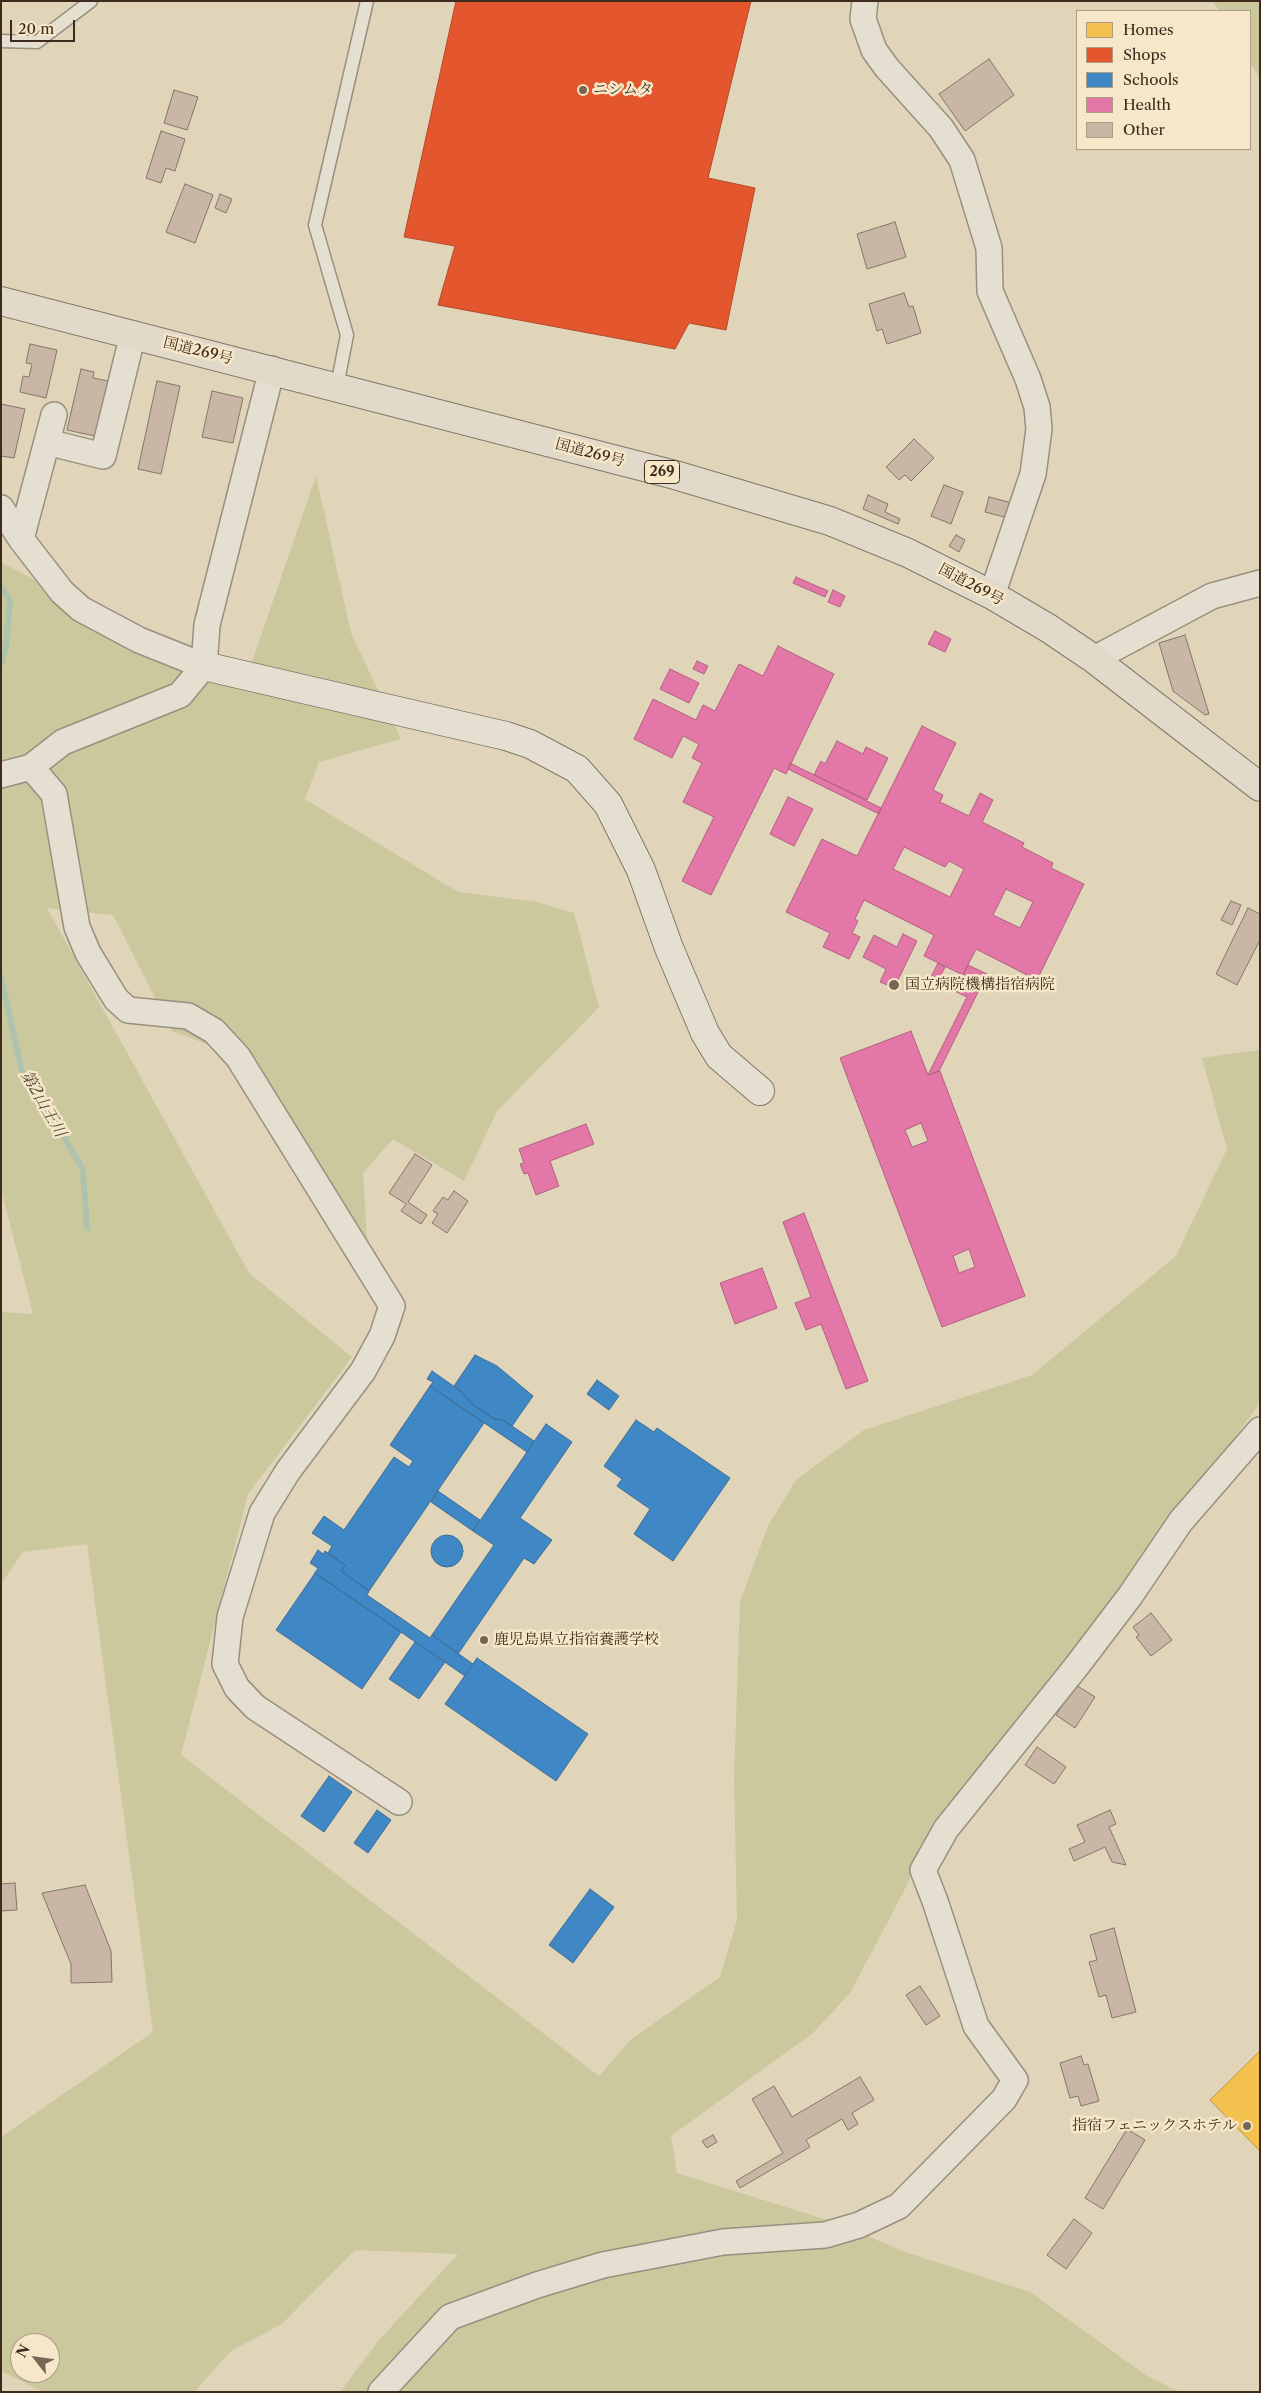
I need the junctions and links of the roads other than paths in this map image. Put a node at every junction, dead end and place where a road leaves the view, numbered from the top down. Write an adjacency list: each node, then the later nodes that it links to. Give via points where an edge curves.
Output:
1 (91, 1): 4 (lane, via 37,42)
2 (366, 1): 8 (lane, via 315,225 347,336)
3 (865, 1): 14 (street, via 863,19 874,50 941,128 962,160 989,248 990,291 1037,406 1039,429 1033,474)
4 (1, 42)
5 (1, 301): 6 (highway, 国道269号 / 269)
6 (133, 334): 7 (highway, 国道269号 / 269); 10 (street, via 103,456)
7 (272, 369): 8 (highway, 国道269号 / 269); 16 (street, via 207,625)
8 (337, 386): 14 (highway, 国道269号 / 269, via 675,475 830,521 908,552)
9 (54, 415): 10 (street)
10 (47, 442): 12 (street)
11 (1, 508): 12 (street)
12 (21, 539): 16 (street, via 62,592 81,609 139,640)
13 (1260, 583): 15 (street, via 1212,596)
14 (992, 595): 15 (highway, 国道269号 / 269)
15 (1094, 659): 19 (highway, 国道269号 / 269)
16 (204, 666): 17 (street, via 180,695 63,742); 20 (street, via 506,736 530,744 577,769 608,804 641,870 669,948 705,1032 719,1056)
17 (31, 767): 18 (street); 22 (street, via 54,794 77,927 88,954 116,999 128,1010 188,1016 214,1031 238,1057 392,1306 382,1336 363,1370 288,1471 262,1513 230,1617 225,1664 237,1688 255,1707)
18 (1, 775)
19 (1260, 787)
20 (760, 1091)
21 (1260, 1430): 23 (street, via 1181,1522 1076,1668 946,1829 923,1870 976,2026 1014,2080 1004,2099 899,2206 859,2226 825,2235 723,2242 603,2265 537,2285 450,2317)
22 (399, 1802)
23 (382, 2392)

